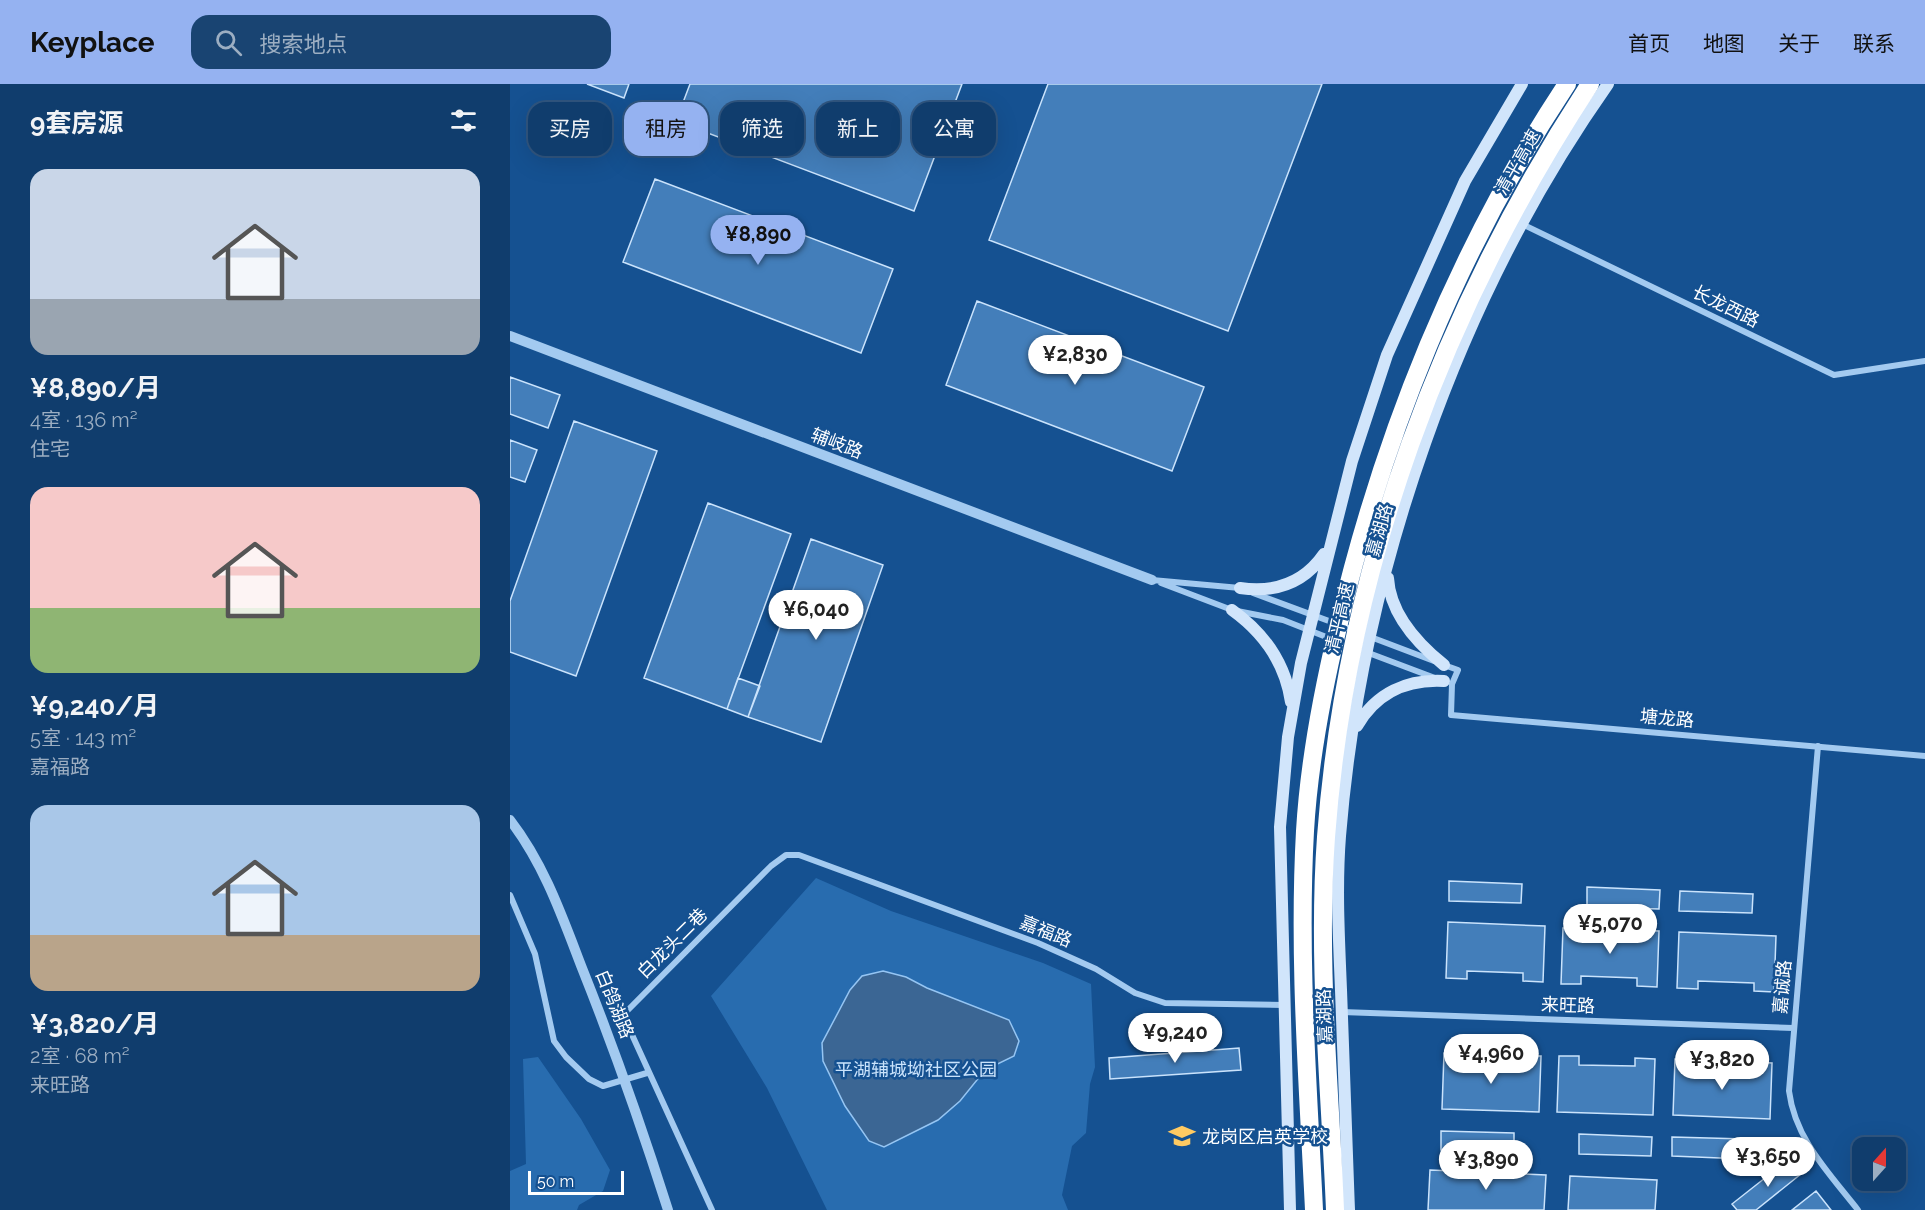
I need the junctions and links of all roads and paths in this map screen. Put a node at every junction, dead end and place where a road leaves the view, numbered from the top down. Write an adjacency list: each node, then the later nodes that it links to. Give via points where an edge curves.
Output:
1 (1522, 84): 8 (main road, via 1465,181 1403,317 1366,416)
2 (1567, 84): 36 (highway, 清平高速, via 1528,145 1489,218 1409,391 1360,542 1329,666 1311,769 1303,873)
3 (1590, 84): 37 (highway, 清平高速, via 1523,191 1443,361 1406,457 1359,622 1332,779 1324,900)
4 (1608, 84): 5 (main road, 嘉湖路)
5 (1521, 224): 7 (street, 长龙西路, via 1834,375); 9 (main road, 嘉湖路, via 1444,394)
6 (510, 336): 10 (street, 辅岐路)
7 (1925, 361)
8 (1330, 542): 11 (main road, via 1316,565 1294,581 1269,590); 13 (main road)
9 (1388, 567): 15 (main road, 嘉湖路); 19 (main road, via 1391,596 1402,619 1419,643)
10 (1152, 580): 11 (street); 12 (street)
11 (1240, 588): 13 (street)
12 (1232, 610): 14 (street, via 1283,620); 21 (main road, via 1255,628 1274,652 1286,679)
13 (1312, 615): 14 (main road); 15 (street)
14 (1308, 630): 16 (street); 21 (main road)
15 (1372, 638): 18 (main road, 嘉湖路); 19 (street)
16 (1338, 641)
17 (1348, 645): 18 (street)
18 (1369, 653): 20 (street); 22 (main road, 嘉湖路)
19 (1444, 665): 20 (street, 塘龙路, via 1458,670)
20 (1448, 683): 22 (main road, via 1416,682 1390,692 1369,708); 23 (street, 塘龙路, via 1451,715)
21 (1292, 711): 28 (main road, via 1280,827)
22 (1354, 732): 29 (main road, 嘉湖路, via 1337,886)
23 (1818, 746): 24 (street, 塘龙路); 30 (street, 嘉诚路)
24 (1925, 756)
25 (510, 820): 32 (street, 白鸽湖路, via 551,888)
26 (799, 855): 28 (street, 嘉福路, via 1038,943 1149,999 1165,1003); 31 (street, 白龙头二巷, via 780,858 626,1010 623,1018)
27 (510, 895): 32 (street, via 535,954 551,1033 559,1049 596,1083 603,1086)
28 (1284, 1005): 35 (main road)
29 (1342, 1012): 30 (street, 来旺路); 38 (main road, 嘉湖路)
30 (1793, 1028): 39 (street, 嘉诚路, via 1791,1112 1812,1151)
31 (647, 1073): 32 (street); 34 (street, 白龙头二巷)
32 (627, 1080): 33 (street, 白鸽湖路)
33 (669, 1210)
34 (712, 1210)
35 (1290, 1210)
36 (1314, 1210)
37 (1335, 1210)
38 (1349, 1210)
39 (1858, 1210)

